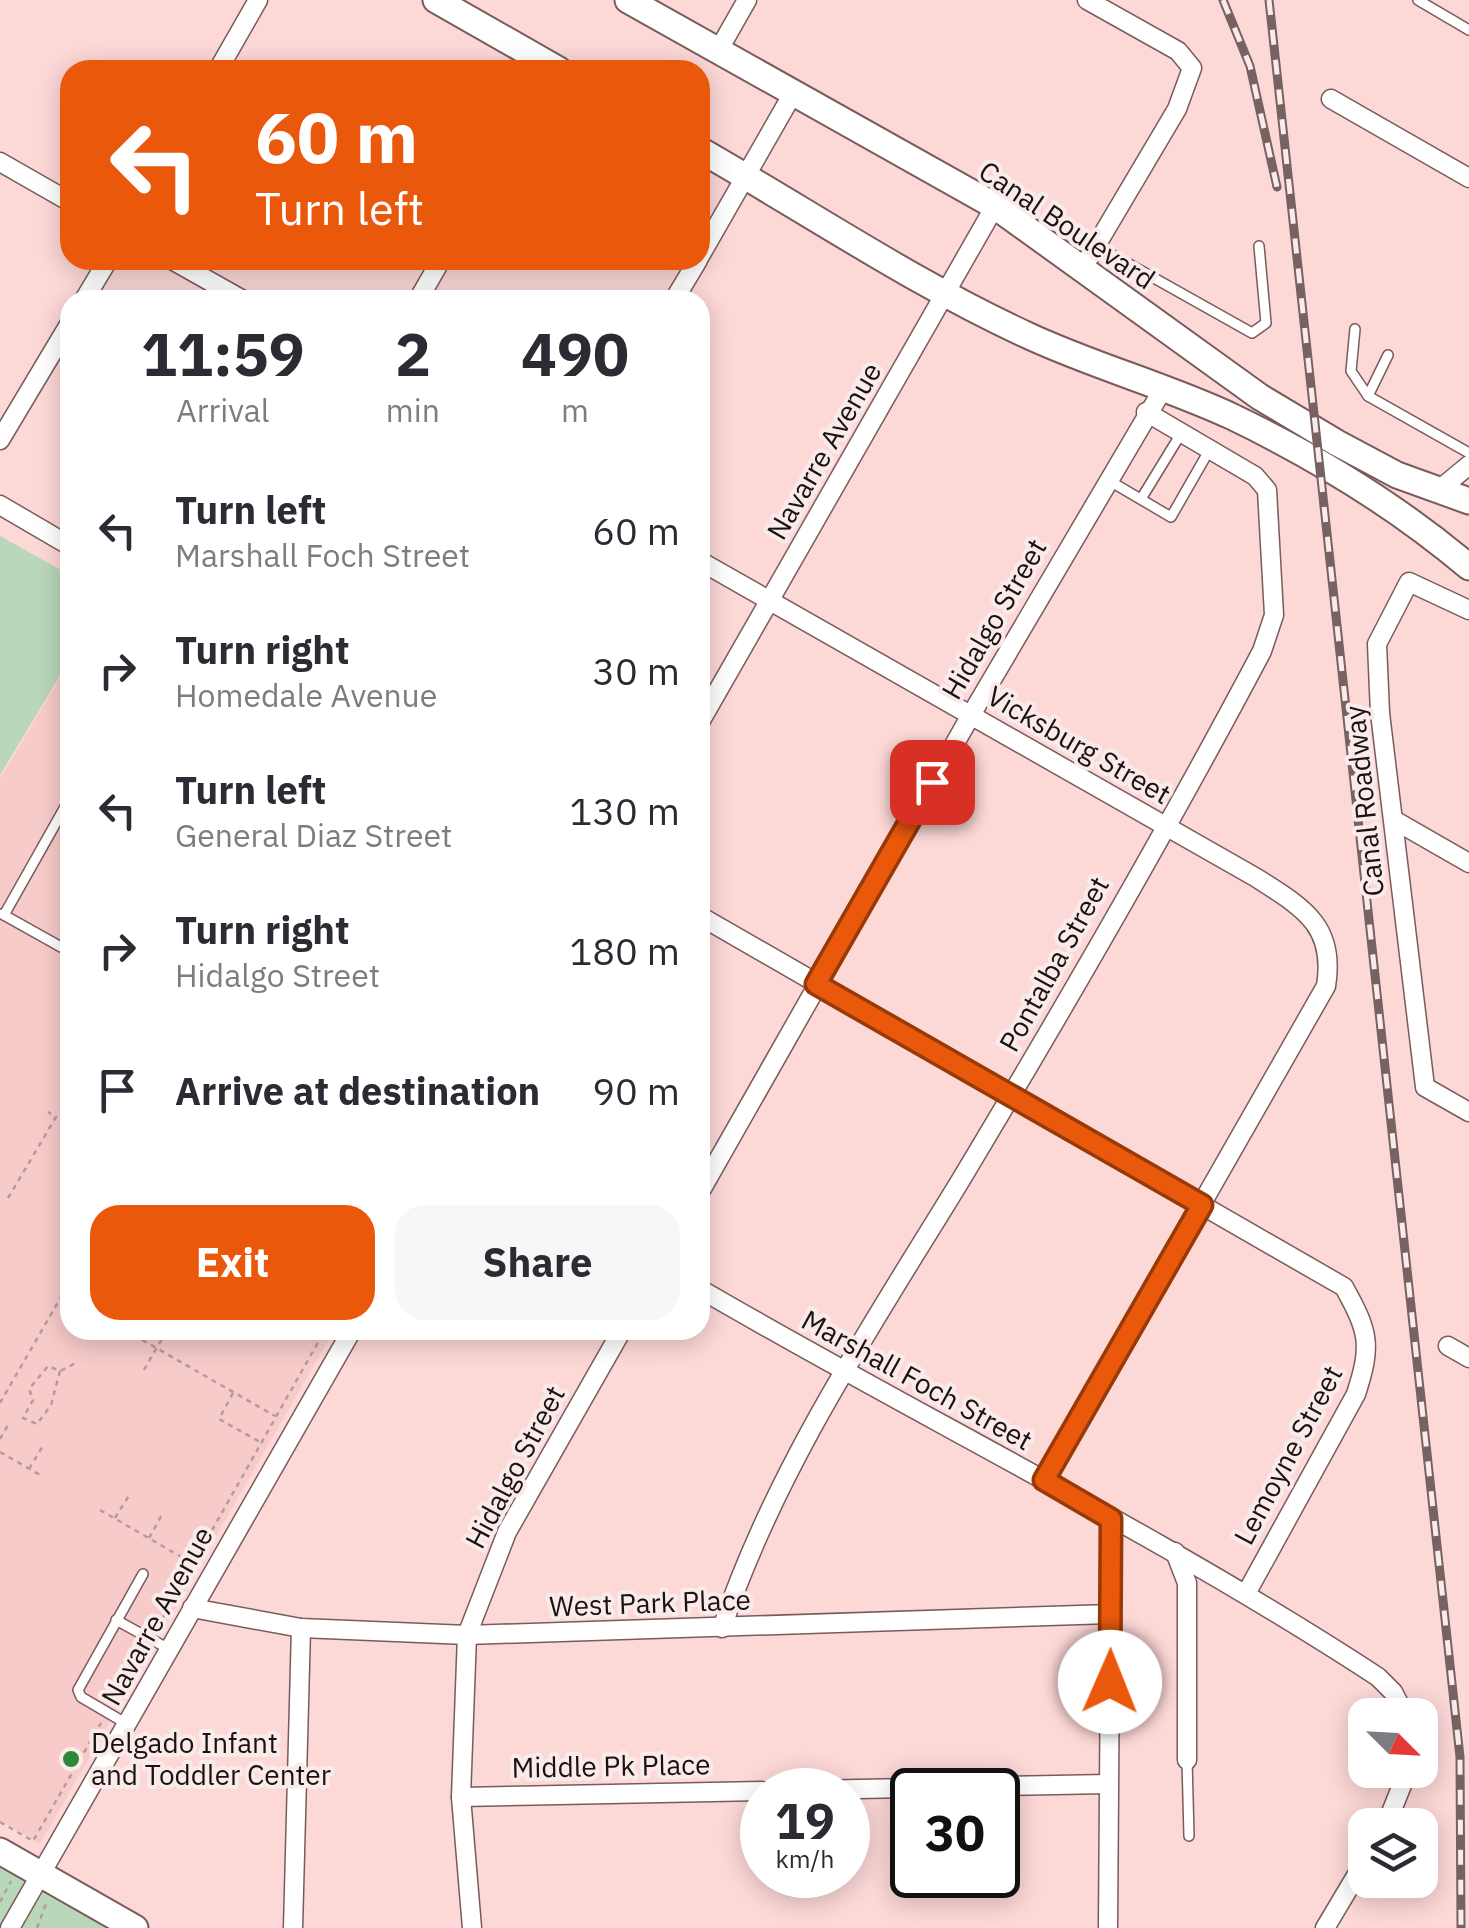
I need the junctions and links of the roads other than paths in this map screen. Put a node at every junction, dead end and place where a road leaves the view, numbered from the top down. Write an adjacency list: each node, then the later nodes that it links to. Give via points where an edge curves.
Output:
1 (258, 0): 9 (street)
2 (436, 0): 10 (main road)
3 (628, 0): 8 (main road, Canal Boulevard)
4 (747, 0): 8 (street)
5 (1087, 0): 21 (street, via 1178,52 1192,68 1177,109)
6 (1418, 0): 7 (lane)
7 (1469, 30)
8 (718, 52): 11 (main road, Canal Boulevard)
9 (224, 60)
10 (539, 60)
11 (792, 95): 15 (street); 18 (main road, Canal Boulevard)
12 (1331, 99): 16 (street)
13 (710, 156): 15 (main road)
14 (0, 162): 17 (street)
15 (746, 176): 19 (street); 24 (main road)
16 (1469, 178)
17 (60, 196)
18 (995, 206): 21 (main road, Canal Boulevard); 24 (street, Navarre Avenue)
19 (710, 239)
20 (1260, 246): 21 (lane, via 1266,323 1252,333)
21 (1090, 256): 37 (main road, Canal Boulevard, via 1260,397 1396,475)
22 (190, 270): 23 (street)
23 (224, 290)
24 (945, 294): 28 (main road, via 1028,336); 44 (street, Navarre Avenue)
25 (1355, 329): 29 (lane, via 1351,371)
26 (60, 340): 32 (street)
27 (1388, 354): 29 (lane)
28 (1163, 389): 30 (street, Hidalgo Street); 43 (main road, via 1295,450)
29 (1368, 396): 34 (lane)
30 (1146, 412): 31 (street, Pontalba Street); 36 (street, Hidalgo Street)
31 (1182, 432): 33 (street, Pontalba Street); 38 (lane)
32 (0, 440)
33 (1210, 450): 38 (lane, via 1172,518); 50 (street, Pontalba Street, via 1267,490 1274,614 1262,651)
34 (1469, 453)
35 (1469, 465): 37 (street)
36 (1107, 480): 38 (lane); 47 (street, Hidalgo Street)
37 (1440, 489): 39 (main road, Canal Boulevard)
38 (1141, 500)
39 (1469, 501)
40 (0, 506): 41 (street)
41 (60, 540)
42 (710, 567): 44 (street, Vicksburg Street)
43 (1469, 568)
44 (770, 600): 46 (street, Navarre Avenue); 47 (street, Vicksburg Street)
45 (1469, 610): 49 (street, Canal Roadway, via 1409,582 1377,644)
46 (710, 705)
47 (970, 715): 50 (street, Vicksburg Street); 55 (street, Hidalgo Street)
48 (60, 815): 52 (lane)
49 (1394, 820): 51 (street); 57 (street, Canal Roadway, via 1425,1087)
50 (1164, 825): 56 (street, Pontalba Street); 59 (street, Vicksburg Street, via 1278,892 1322,932 1329,952 1326,986)
51 (1469, 863)
52 (2, 914): 54 (lane)
53 (710, 922): 55 (street)
54 (60, 946)
55 (816, 984): 56 (street); 58 (street, Hidalgo Street)
56 (1011, 1095): 59 (street); 65 (street, Pontalba Street)
57 (1469, 1112)
58 (710, 1174)
59 (1202, 1205): 66 (street); 70 (street, Lemoyne Street, via 1344,1286 1366,1324 1369,1349 1356,1394)
60 (710, 1294): 65 (street, Marshall Foch Street)
61 (346, 1340): 71 (street, Navarre Avenue)
62 (616, 1340): 76 (street, Hidalgo Street, via 508,1532)
63 (1448, 1346): 64 (street)
64 (1469, 1358)
65 (844, 1372): 66 (street, Marshall Foch Street); 75 (street, Pontalba Street, via 744,1562)
66 (1044, 1480): 67 (street, Marshall Foch Street)
67 (1111, 1519): 68 (street, Marshall Foch Street); 72 (street)
68 (1176, 1552): 70 (street, Marshall Foch Street); 80 (street, via 1186,1583)
69 (144, 1574): 73 (lane)
70 (1247, 1592): 78 (street, Marshall Foch Street, via 1378,1676)
71 (192, 1608): 74 (street, West Park Place); 77 (street, Navarre Avenue)
72 (1111, 1614): 75 (street, West Park Place); 81 (street)
73 (116, 1620): 77 (lane); 79 (lane, via 78,1690)
74 (300, 1628): 76 (street, West Park Place); 91 (street)
75 (722, 1628): 76 (street, West Park Place)
76 (466, 1635): 84 (street)
77 (169, 1650): 79 (street, Navarre Avenue)
78 (1396, 1698)
79 (128, 1724): 87 (street, Navarre Avenue)
80 (1187, 1760): 85 (lane)
81 (1108, 1784): 82 (street); 93 (street)
82 (870, 1789)
83 (740, 1791): 84 (street, Middle Pk Place)
84 (461, 1797): 92 (street)
85 (1189, 1836)
86 (0, 1851): 87 (main road)
87 (46, 1885): 89 (street, Navarre Avenue); 90 (main road)
88 (1348, 1889): 94 (street)
89 (10, 1928)
90 (135, 1928)
91 (293, 1928)
92 (472, 1928)
93 (1108, 1928)
94 (1325, 1928)

